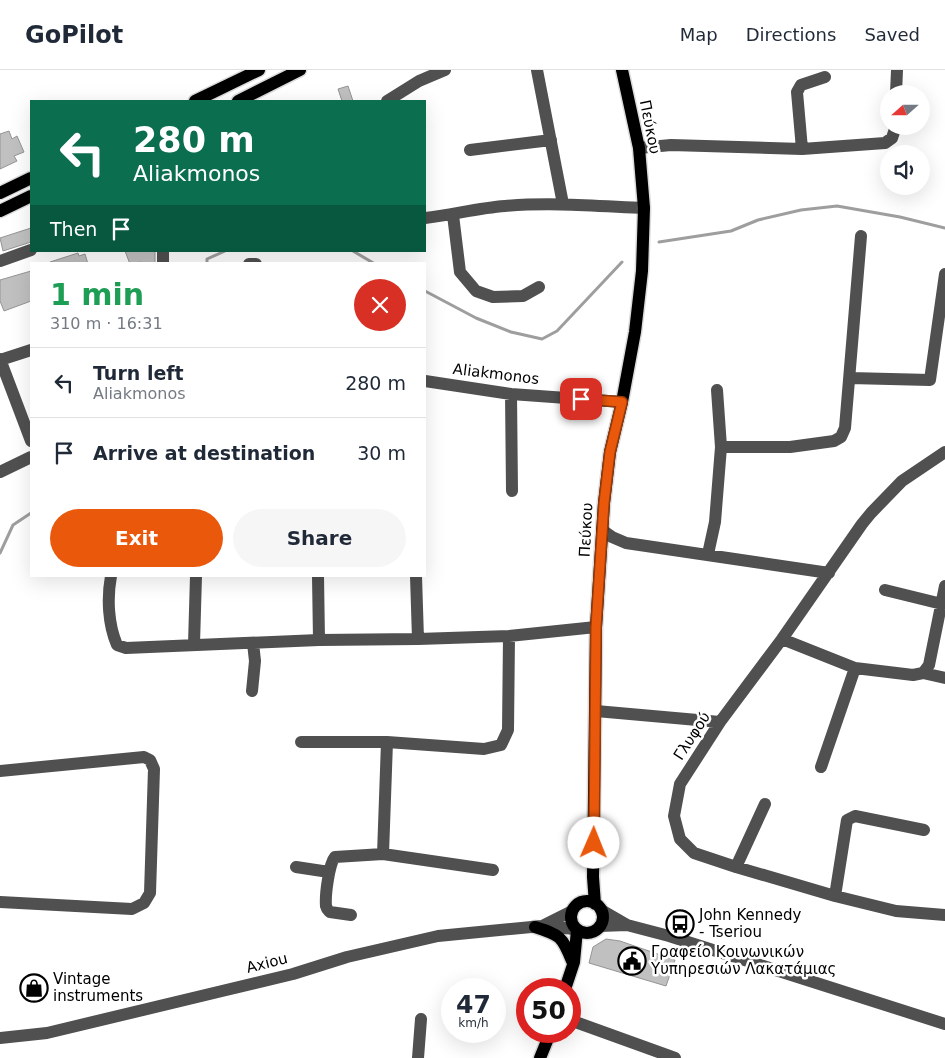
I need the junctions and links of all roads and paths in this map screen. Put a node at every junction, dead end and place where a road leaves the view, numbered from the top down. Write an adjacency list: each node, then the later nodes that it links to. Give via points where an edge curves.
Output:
1 (259, 70): 9 (main road)
2 (300, 70): 10 (main road)
3 (445, 70): 11 (street)
4 (537, 70): 13 (street)
5 (622, 70): 14 (main road, Πεύκου)
6 (897, 70): 8 (street)
7 (825, 77): 15 (street, via 801,85 798,92)
8 (896, 85)
9 (197, 100)
10 (240, 100)
11 (389, 100)
12 (893, 135): 15 (street, via 885,143)
13 (551, 140): 16 (street); 20 (street)
14 (639, 148): 15 (street, via 671,145); 21 (main road, Πεύκου)
15 (802, 149)
16 (470, 150)
17 (30, 178): 18 (main road)
18 (4, 188)
19 (30, 196): 22 (main road)
20 (563, 204): 21 (street); 23 (street, via 503,206)
21 (644, 208): 36 (main road, Πεύκου, via 642,271)
22 (0, 211)
23 (453, 215): 24 (street); 29 (street, via 460,272 476,291 493,297 524,296)
24 (426, 218)
25 (861, 236): 32 (street)
26 (30, 250): 27 (street)
27 (0, 261)
28 (945, 274): 32 (street, via 930,380)
29 (539, 287)
30 (30, 350): 31 (street)
31 (0, 359): 37 (street)
32 (850, 378): 38 (street, via 846,428 834,442 790,447)
33 (426, 380): 35 (street, Aliakmonos)
34 (717, 390): 38 (street)
35 (511, 394): 36 (street, Aliakmonos); 42 (street)
36 (622, 402): 43 (main road, Πεύκου, via 610,452)
37 (30, 438)
38 (721, 447): 46 (street, via 716,522)
39 (945, 452): 47 (street, Γλυφού, via 902,481 870,513)
40 (30, 457): 41 (street)
41 (0, 472)
42 (512, 492)
43 (602, 530): 44 (street); 45 (main road, Πεύκου)
44 (626, 543): 45 (street); 46 (street)
45 (602, 553): 55 (main road, Πεύκου)
46 (708, 554): 47 (street)
47 (828, 573): 57 (street, Γλυφού)
48 (111, 577): 61 (street, via 108,594 117,645 126,648)
49 (196, 577): 61 (street)
50 (318, 577): 58 (street)
51 (416, 577): 59 (street)
52 (945, 586): 54 (street)
53 (885, 590): 54 (street)
54 (942, 604): 63 (street, via 930,665)
55 (596, 627): 56 (street); 66 (main road, Πεύκου)
56 (509, 636): 59 (street); 69 (street, via 508,730 501,745 484,749)
57 (782, 639): 62 (street); 67 (street, Γλυφού)
58 (319, 640): 59 (street); 60 (street)
59 (418, 640)
60 (253, 643): 61 (street); 65 (street)
61 (194, 644)
62 (855, 668): 63 (street); 70 (street)
63 (923, 674): 64 (street)
64 (945, 678)
65 (252, 691)
66 (596, 711): 67 (street); 79 (main road, Πεύκου)
67 (720, 722): 76 (street, Γλυφού, via 680,784 674,816 680,839 694,853)
68 (301, 742): 69 (street)
69 (387, 742): 74 (street)
70 (821, 766)
71 (0, 771): 81 (street, via 144,757 150,760 154,769 150,893 144,903 132,909)
72 (765, 804): 76 (street)
73 (924, 830): 80 (street, via 855,816 847,820)
74 (383, 854): 77 (street); 78 (street, via 335,857)
75 (296, 867): 78 (street)
76 (736, 867): 80 (street, Γλυφού)
77 (493, 870)
78 (329, 872): 84 (street, via 327,910)
79 (593, 877): 82 (main road, Πεύκου); 83 (main road, Πεύκου)
80 (834, 896): 85 (street, Γλυφού, via 896,911)
81 (0, 902)
82 (576, 907): 83 (main road, via 587,902); 87 (street, Axiou); 89 (main road, via 571,919)
83 (598, 907): 86 (street); 88 (main road, via 602,918)
84 (351, 915)
85 (945, 915)
86 (627, 924): 88 (street); 94 (street)
87 (539, 926): 89 (street, Axiou); 90 (main road, via 557,934 566,944); 95 (street, Axiou, via 438,936 46,1033)
88 (600, 926): 89 (main road, via 596,930)
89 (580, 931): 90 (main road)
90 (573, 962): 91 (main road)
91 (568, 978)
92 (421, 1019): 97 (street)
93 (581, 1024): 99 (street)
94 (945, 1024)
95 (0, 1038)
96 (546, 1043): 98 (main road)
97 (418, 1058)
98 (540, 1058)
99 (675, 1058)

